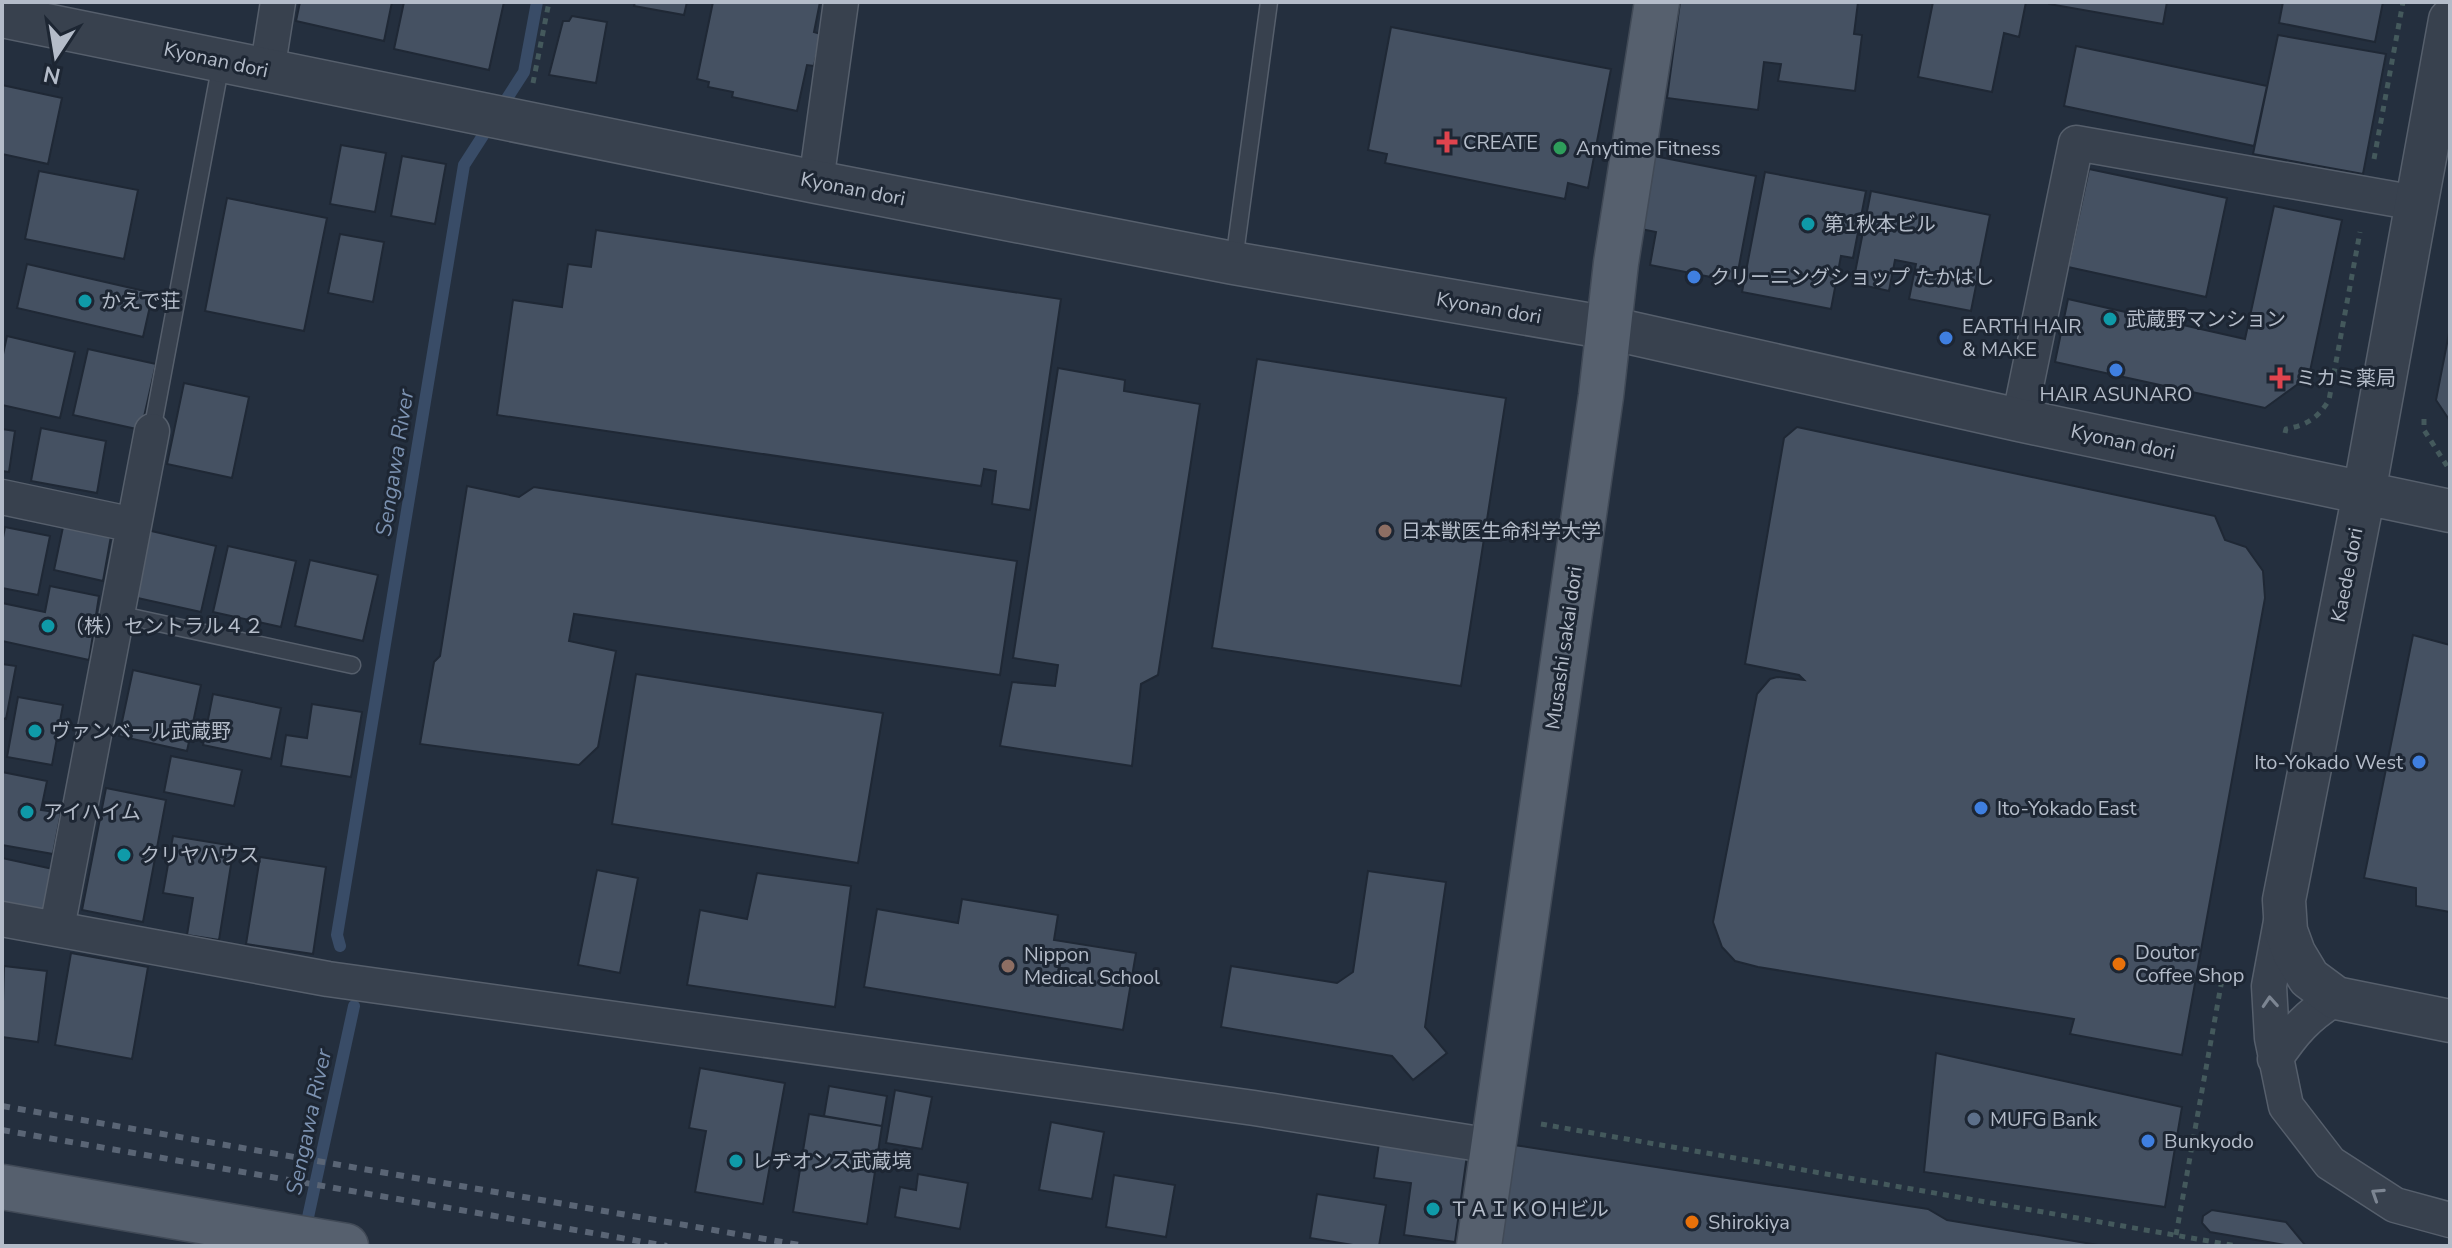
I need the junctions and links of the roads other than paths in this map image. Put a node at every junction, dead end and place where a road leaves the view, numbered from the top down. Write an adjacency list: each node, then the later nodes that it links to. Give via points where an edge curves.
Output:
1 (278, 2): 8 (street)
2 (841, 2): 9 (street)
3 (1269, 2): 11 (lane)
4 (1657, 2): 12 (main road, Musashi sakai dori)
5 (2, 16): 7 (street, Kyonan dori, via 68,22)
6 (2450, 20): 10 (street, Kaede dori)
7 (222, 63): 8 (street, Kyonan dori); 14 (lane)
8 (267, 71): 9 (street, Kyonan dori)
9 (816, 182): 11 (street, Kyonan dori)
10 (2416, 203): 13 (street, via 2076,143); 15 (street, Kaede dori)
11 (1233, 263): 12 (street, Kyonan dori)
12 (1609, 328): 13 (street, Kyonan dori); 27 (main road, Musashi sakai dori)
13 (2019, 420): 15 (street, Kyonan dori)
14 (152, 431): 18 (street)
15 (2364, 493): 17 (street, Kyonan dori); 21 (street, Kaede dori)
16 (2, 497): 18 (street)
17 (2450, 511)
18 (134, 525): 19 (street)
19 (117, 614): 20 (lane); 23 (street)
20 (352, 665)
21 (2284, 900): 24 (street, Kaede dori, via 2294,953 2309,978); 26 (street, one-way to 21, via 2269,986)
22 (2, 919): 23 (street)
23 (57, 928): 27 (street, via 328,979)
24 (2336, 998): 25 (street, Kaede dori); 26 (street, via 2310,1014)
25 (2450, 1021)
26 (2275, 1059): 29 (street, one-way to 26, via 2395,1205 2330,1163 2286,1106)
27 (1492, 1146): 31 (main road, Musashi sakai dori)
28 (2, 1187): 30 (main road)
29 (2450, 1220)
30 (346, 1246)
31 (1479, 1246)

